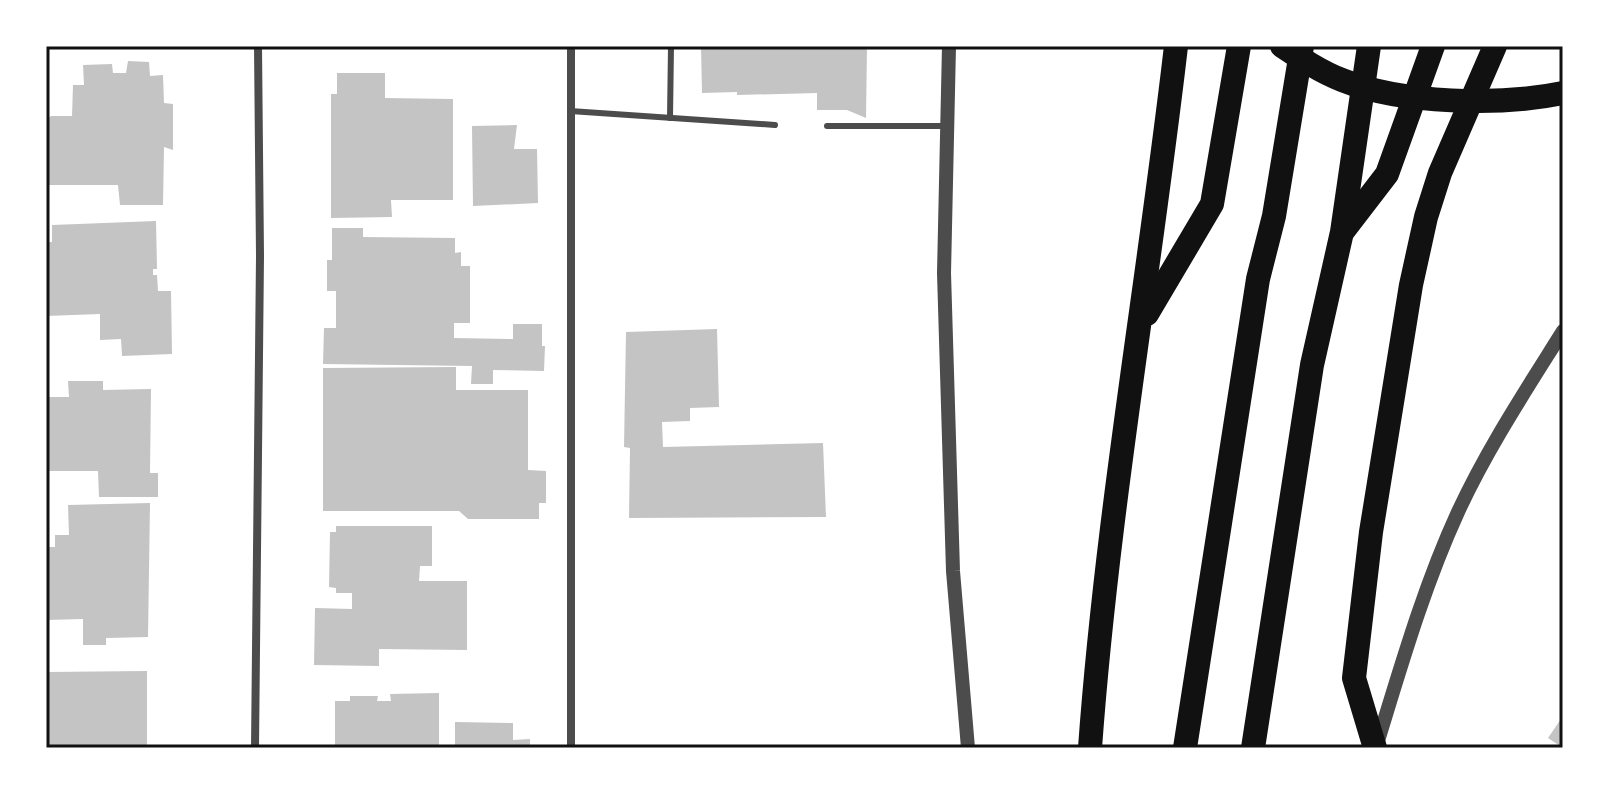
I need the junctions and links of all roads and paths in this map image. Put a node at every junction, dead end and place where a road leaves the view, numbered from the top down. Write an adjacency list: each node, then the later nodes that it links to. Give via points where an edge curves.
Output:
1 (258, 46): 21 (street)
2 (571, 46): 13 (street)
3 (671, 46): 14 (lane)
4 (949, 46): 17 (street)
5 (1176, 46): 19 (highway)
6 (1239, 46): 19 (highway, via 1212,204)
7 (1282, 46): 12 (highway, via 1341,80 1389,93 1482,101)
8 (1302, 46): 25 (highway, via 1274,216 1258,279)
9 (1369, 46): 18 (highway)
10 (1433, 46): 18 (highway, via 1387,174)
11 (1495, 46): 27 (highway, via 1440,173 1411,285 1371,532 1354,678)
12 (1563, 93)
13 (570, 111): 14 (lane); 22 (street)
14 (670, 118): 15 (lane)
15 (775, 125)
16 (827, 126): 17 (lane)
17 (946, 126): 23 (street, via 944,273 952,555)
18 (1342, 232): 26 (highway, via 1312,365)
19 (1139, 326): 24 (highway, via 1098,636)
20 (1563, 331): 27 (street, via 1459,511 1410,634)
21 (255, 748)
22 (571, 748)
23 (968, 748)
24 (1090, 748)
25 (1185, 748)
26 (1253, 748)
27 (1375, 748)

